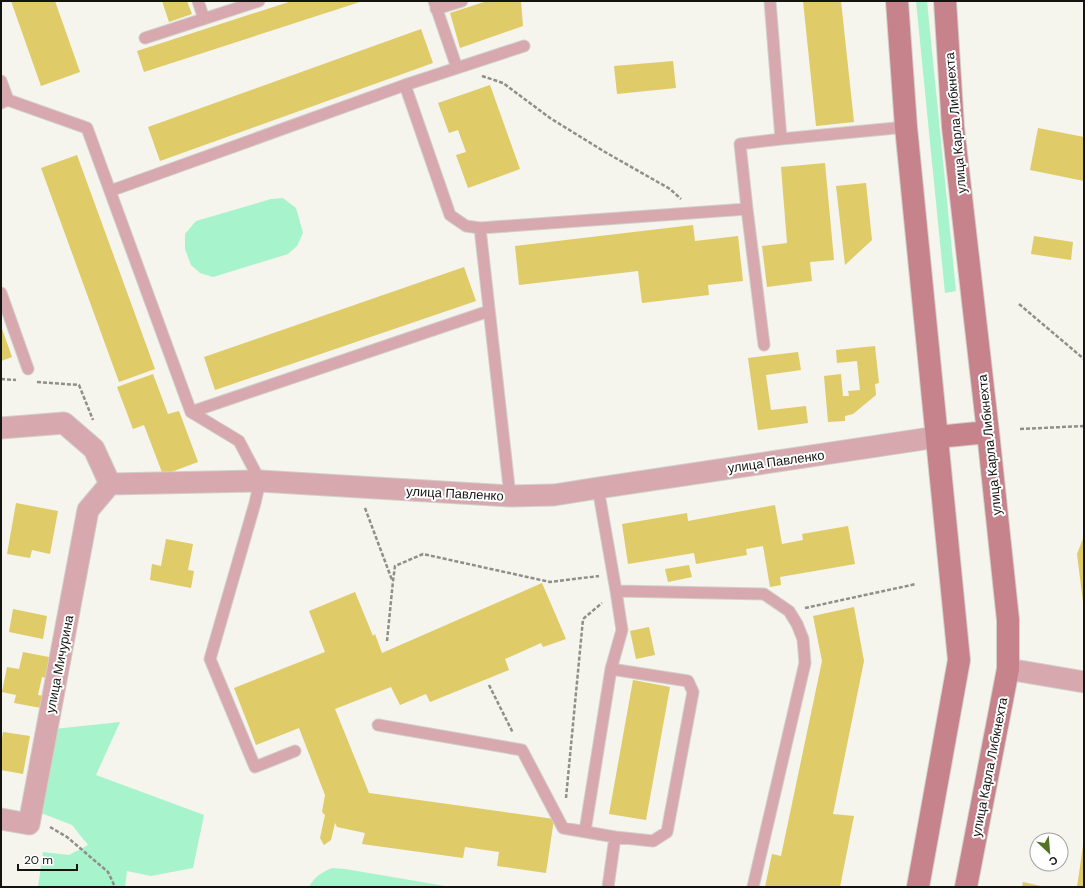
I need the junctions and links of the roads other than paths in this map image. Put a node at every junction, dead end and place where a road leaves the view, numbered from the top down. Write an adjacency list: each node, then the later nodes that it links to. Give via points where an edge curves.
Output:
1 (198, 1): 8 (lane)
2 (259, 1): 8 (lane)
3 (462, 1): 7 (lane)
4 (770, 1): 16 (lane)
5 (897, 1): 15 (main road)
6 (945, 1): 26 (main road, улица Карла Либкнехта, via 953,127)
7 (435, 5): 11 (lane)
8 (204, 19): 9 (lane)
9 (145, 38)
10 (524, 46): 11 (lane)
11 (457, 68): 13 (lane)
12 (1, 81): 14 (lane)
13 (405, 85): 17 (lane); 19 (lane, via 450,215 466,226)
14 (4, 102): 17 (lane, via 87,128)
15 (906, 127): 16 (lane); 27 (main road)
16 (781, 139): 18 (lane, via 740,144)
17 (110, 191): 24 (lane)
18 (747, 210): 19 (lane); 22 (lane)
19 (480, 228): 21 (lane)
20 (1, 293): 23 (lane)
21 (490, 311): 24 (lane); 31 (lane)
22 (764, 345)
23 (28, 369)
24 (191, 412): 28 (lane, via 239,441)
25 (1, 428): 29 (street, via 64,423 94,449)
26 (988, 432): 27 (main road); 34 (main road, улица Карла Либкнехта, via 1008,620)
27 (937, 437): 30 (street, улица Павленко); 43 (main road, via 959,660)
28 (260, 481): 29 (street, улица Павленко); 31 (street, улица Павленко); 37 (lane, via 210,658 255,767)
29 (110, 484): 38 (street, улица Мичурина, via 88,510 29,824)
30 (598, 488): 31 (street, улица Павленко, via 554,495); 32 (lane)
31 (510, 496)
32 (616, 591): 33 (lane, via 622,630); 42 (lane, via 764,594 789,611 797,624 803,639 805,663)
33 (610, 669): 39 (lane); 40 (lane, via 688,681 693,692 667,832 653,841)
34 (1008, 669): 35 (street); 44 (main road, улица Карла Либкнехта)
35 (1084, 682)
36 (378, 725): 39 (lane, via 522,750 563,828)
37 (295, 751)
38 (1, 818)
39 (585, 831): 40 (lane)
40 (615, 837): 41 (lane)
41 (608, 887)
42 (753, 887)
43 (918, 887)
44 (966, 887)

